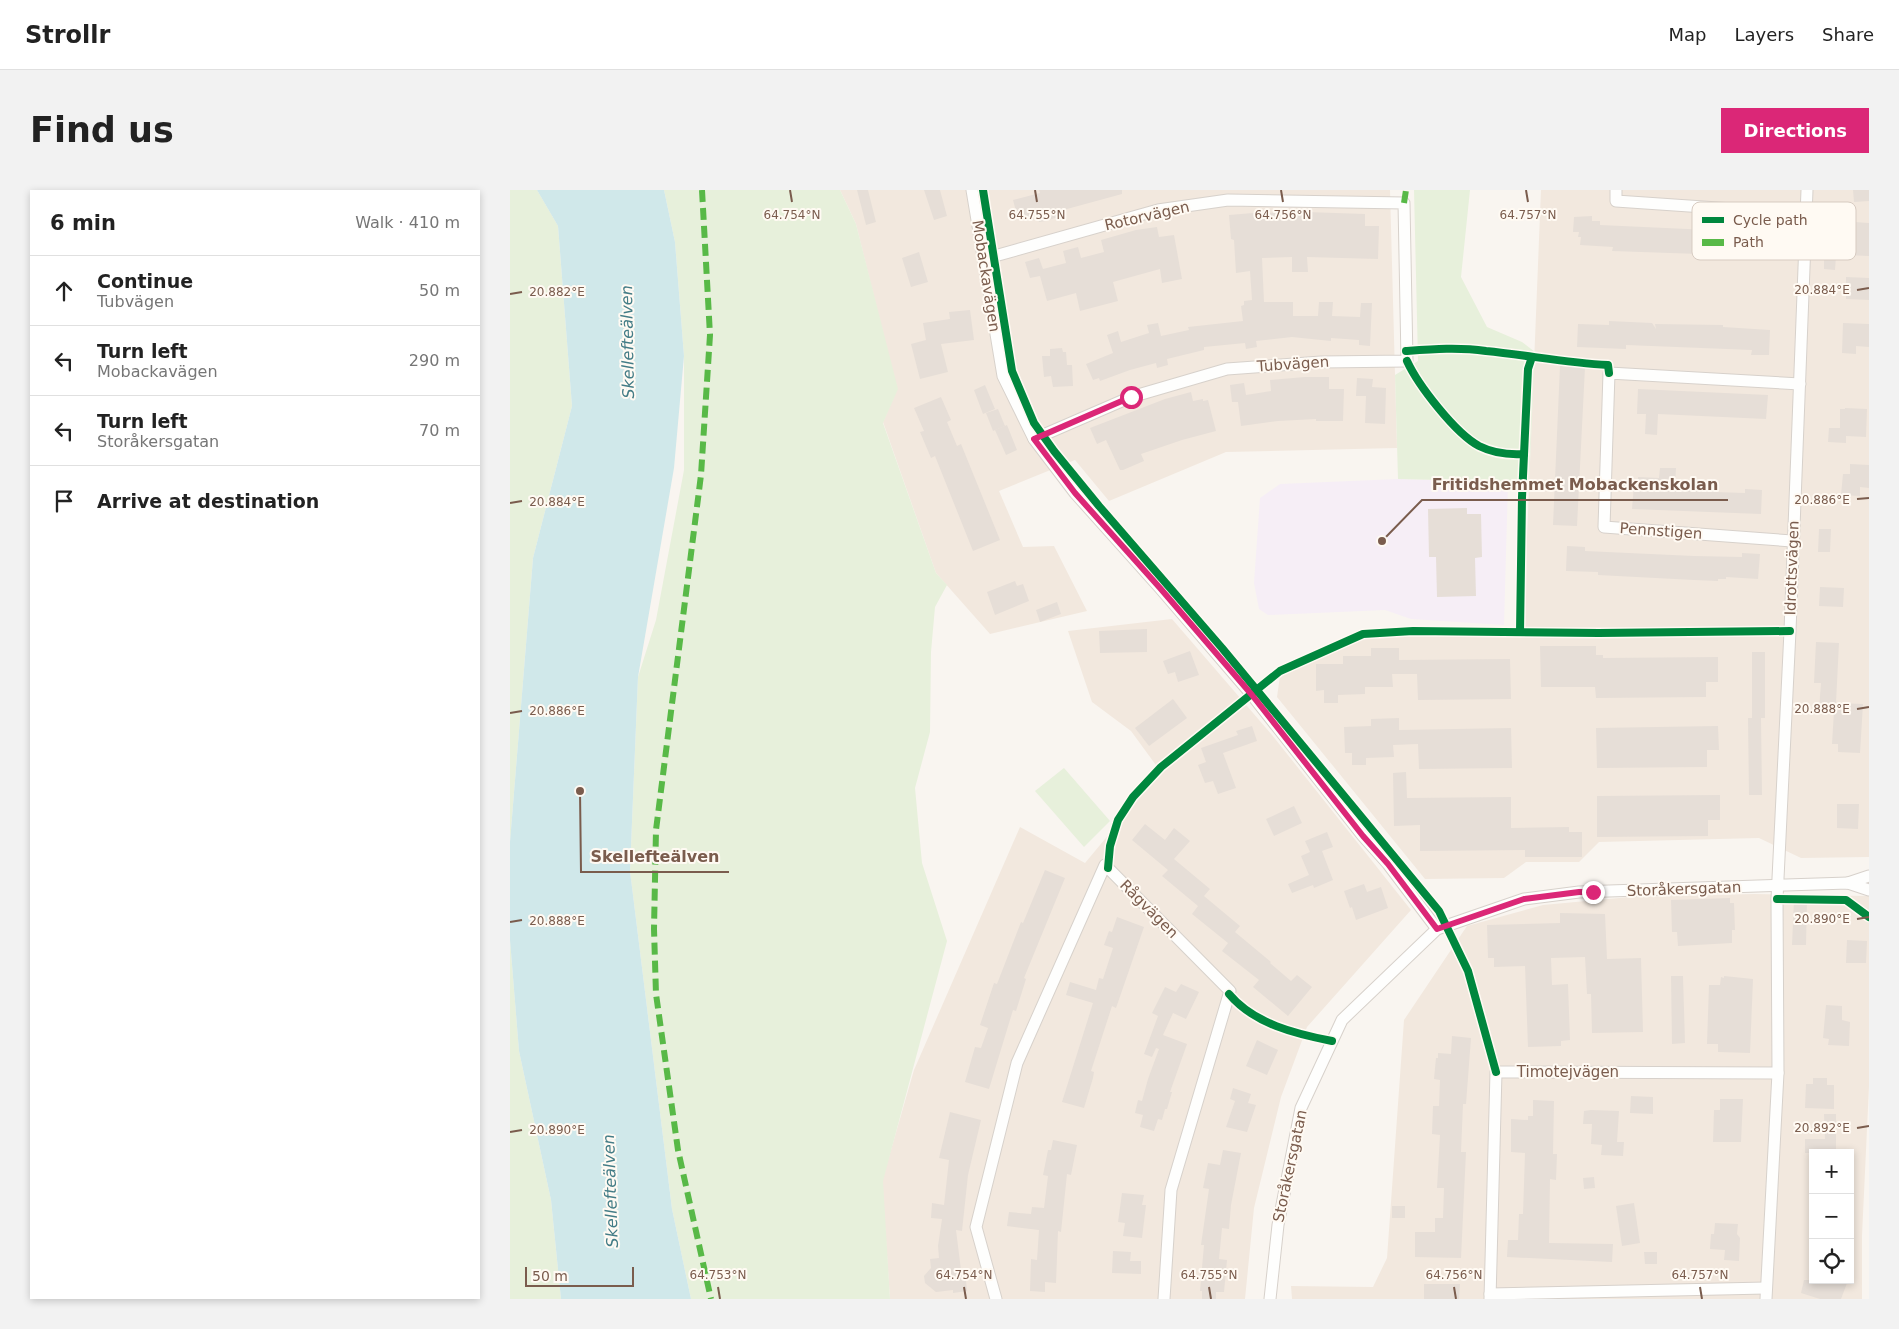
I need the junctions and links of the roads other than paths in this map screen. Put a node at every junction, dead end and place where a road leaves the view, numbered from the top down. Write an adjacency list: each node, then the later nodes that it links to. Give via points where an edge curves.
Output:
1 (972, 190): 5 (street, Mobackavägen)
2 (1616, 190): 4 (street, via 1616,201)
3 (1404, 203): 5 (street, Rotorvägen, via 1228,200 1158,210); 8 (street, Tubvägen, via 1406,361 1227,368 1131,397)
4 (1692, 206)
5 (984, 259): 8 (street, Mobackavägen, via 1003,376)
6 (1805, 260): 7 (street, Idrottsvägen)
7 (1800, 384): 9 (street, Idrottsvägen); 9 (street, Pennstigen, via 1610,373 1604,527)
8 (1034, 439): 14 (street, Mobackavägen, via 1075,493 1252,695)
9 (1792, 541): 12 (street, Idrottsvägen)
10 (1869, 876): 11 (street, Storåkersgatan)
11 (1848, 883): 12 (street, Storåkersgatan); 13 (street, Storåkersgatan)
12 (1777, 885): 14 (street, Storåkersgatan, via 1579,892 1524,899); 15 (street)
13 (1869, 890)
14 (1437, 929): 20 (street, Storåkersgatan, via 1342,1020 1301,1108 1278,1225)
15 (1778, 1074): 16 (street); 17 (street, Timotejvägen, via 1496,1072)
16 (1766, 1294): 17 (street)
17 (1490, 1296)
18 (996, 1299): 19 (street, Rågvägen, via 976,1227 1018,1063 1106,866 1230,991 1171,1190)
19 (1164, 1299)
20 (1270, 1299)

